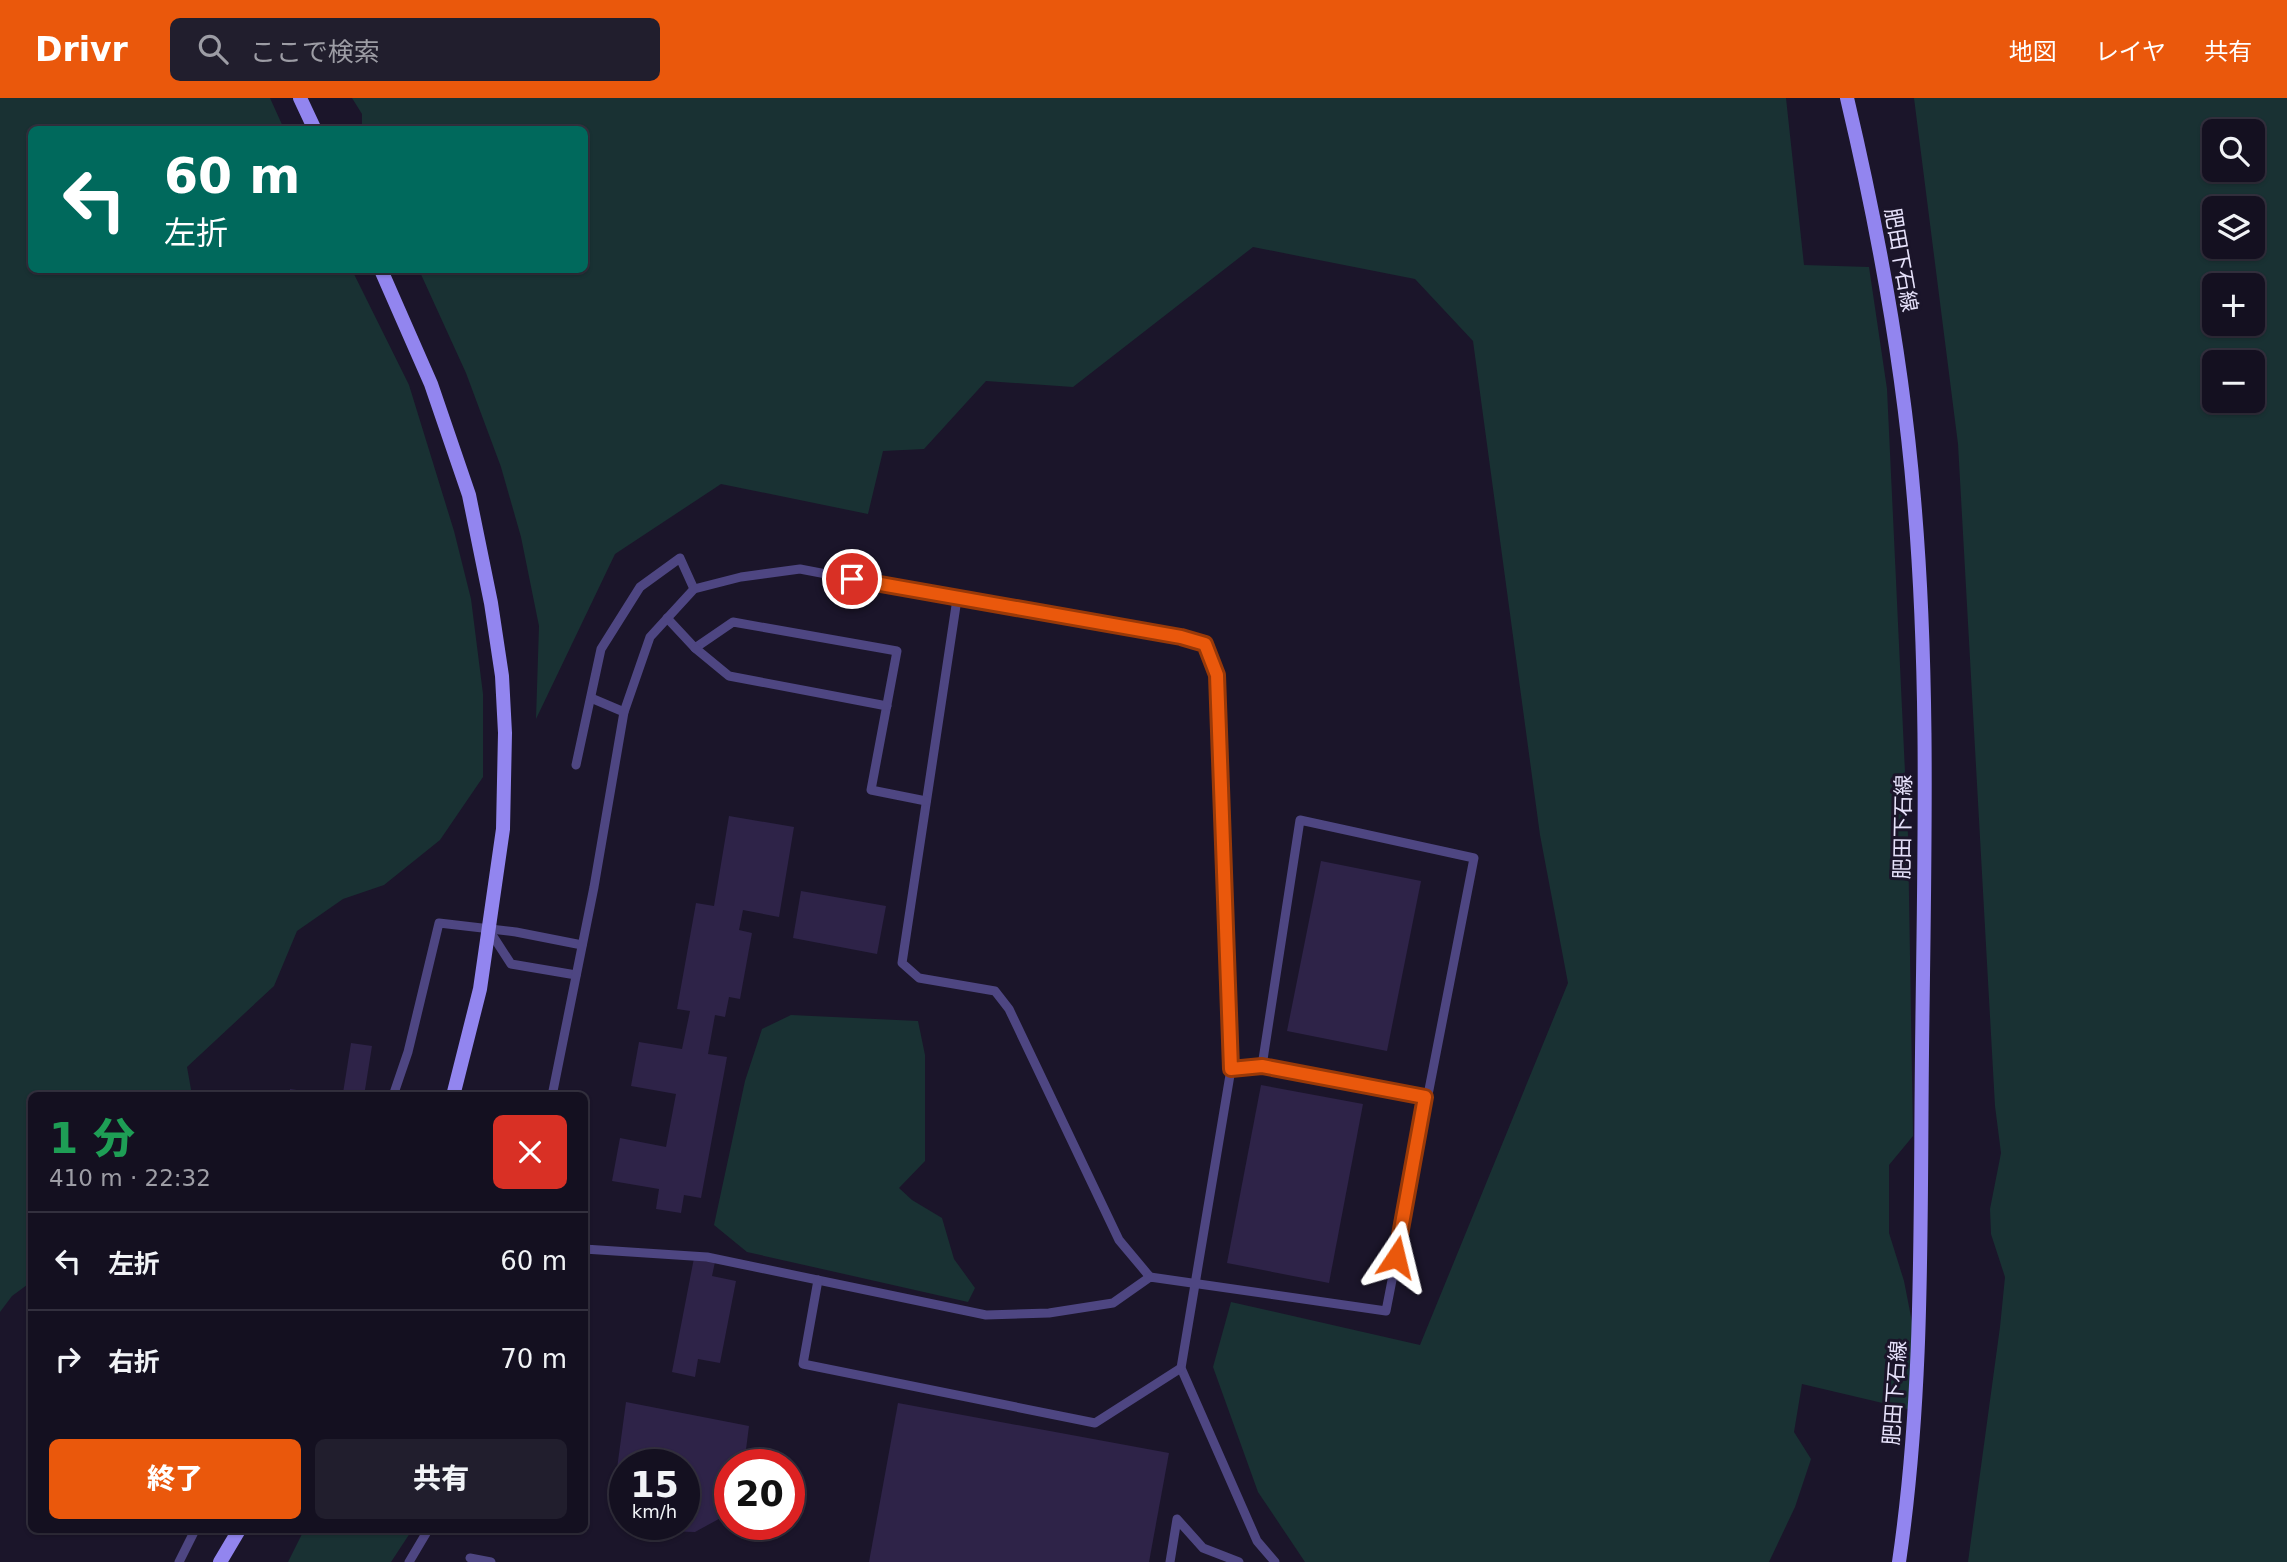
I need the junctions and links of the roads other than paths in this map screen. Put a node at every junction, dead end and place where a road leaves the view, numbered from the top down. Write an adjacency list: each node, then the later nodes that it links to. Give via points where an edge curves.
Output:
1 (300, 98): 3 (main road)
2 (1847, 98): 39 (main road, 肥田下石線, via 1879,247 1902,393 1914,497 1925,689 1921,1310 1911,1470)
3 (313, 126)
4 (383, 273): 14 (main road, via 432,384 469,495 491,603 505,733 503,829)
5 (694, 589): 6 (lane, via 800,569); 7 (lane); 9 (lane, via 680,558 640,587 601,649)
6 (957, 599): 13 (lane); 18 (lane, via 1205,644 1217,675)
7 (667, 618): 8 (lane); 11 (lane, via 650,638)
8 (695, 648): 10 (lane, via 729,677); 10 (lane, via 733,622 897,651)
9 (591, 698): 11 (lane); 12 (lane)
10 (887, 706): 13 (lane, via 872,790)
11 (624, 712): 15 (lane)
12 (576, 765)
13 (926, 801): 24 (lane, via 902,963 919,978 995,991 1009,1009 1119,1240)
14 (489, 930): 15 (lane); 16 (lane, via 511,964); 19 (lane, via 439,923); 20 (main road, via 480,989)
15 (582, 944): 16 (lane)
16 (576, 975): 21 (lane)
17 (1262, 1066): 18 (lane); 22 (lane); 22 (lane, via 1300,820 1474,858)
18 (1231, 1069): 26 (lane)
19 (394, 1092)
20 (454, 1092)
21 (553, 1092)
22 (1425, 1097): 26 (lane, via 1386,1311)
23 (588, 1249): 25 (lane, via 707,1257)
24 (1150, 1277): 25 (lane, via 1113,1303 1049,1313 986,1315); 26 (lane)
25 (818, 1280): 27 (lane, via 803,1364 1095,1423)
26 (1193, 1284): 27 (lane)
27 (1181, 1368): 38 (lane, via 1257,1541)
28 (194, 1533): 32 (lane)
29 (237, 1533): 33 (main road)
30 (426, 1533): 34 (lane)
31 (470, 1558): 35 (lane)
32 (179, 1562)
33 (220, 1562)
34 (409, 1562)
35 (491, 1562)
36 (1170, 1562): 37 (lane, via 1177,1519 1203,1548)
37 (1239, 1562)
38 (1275, 1562)
39 (1899, 1562)

